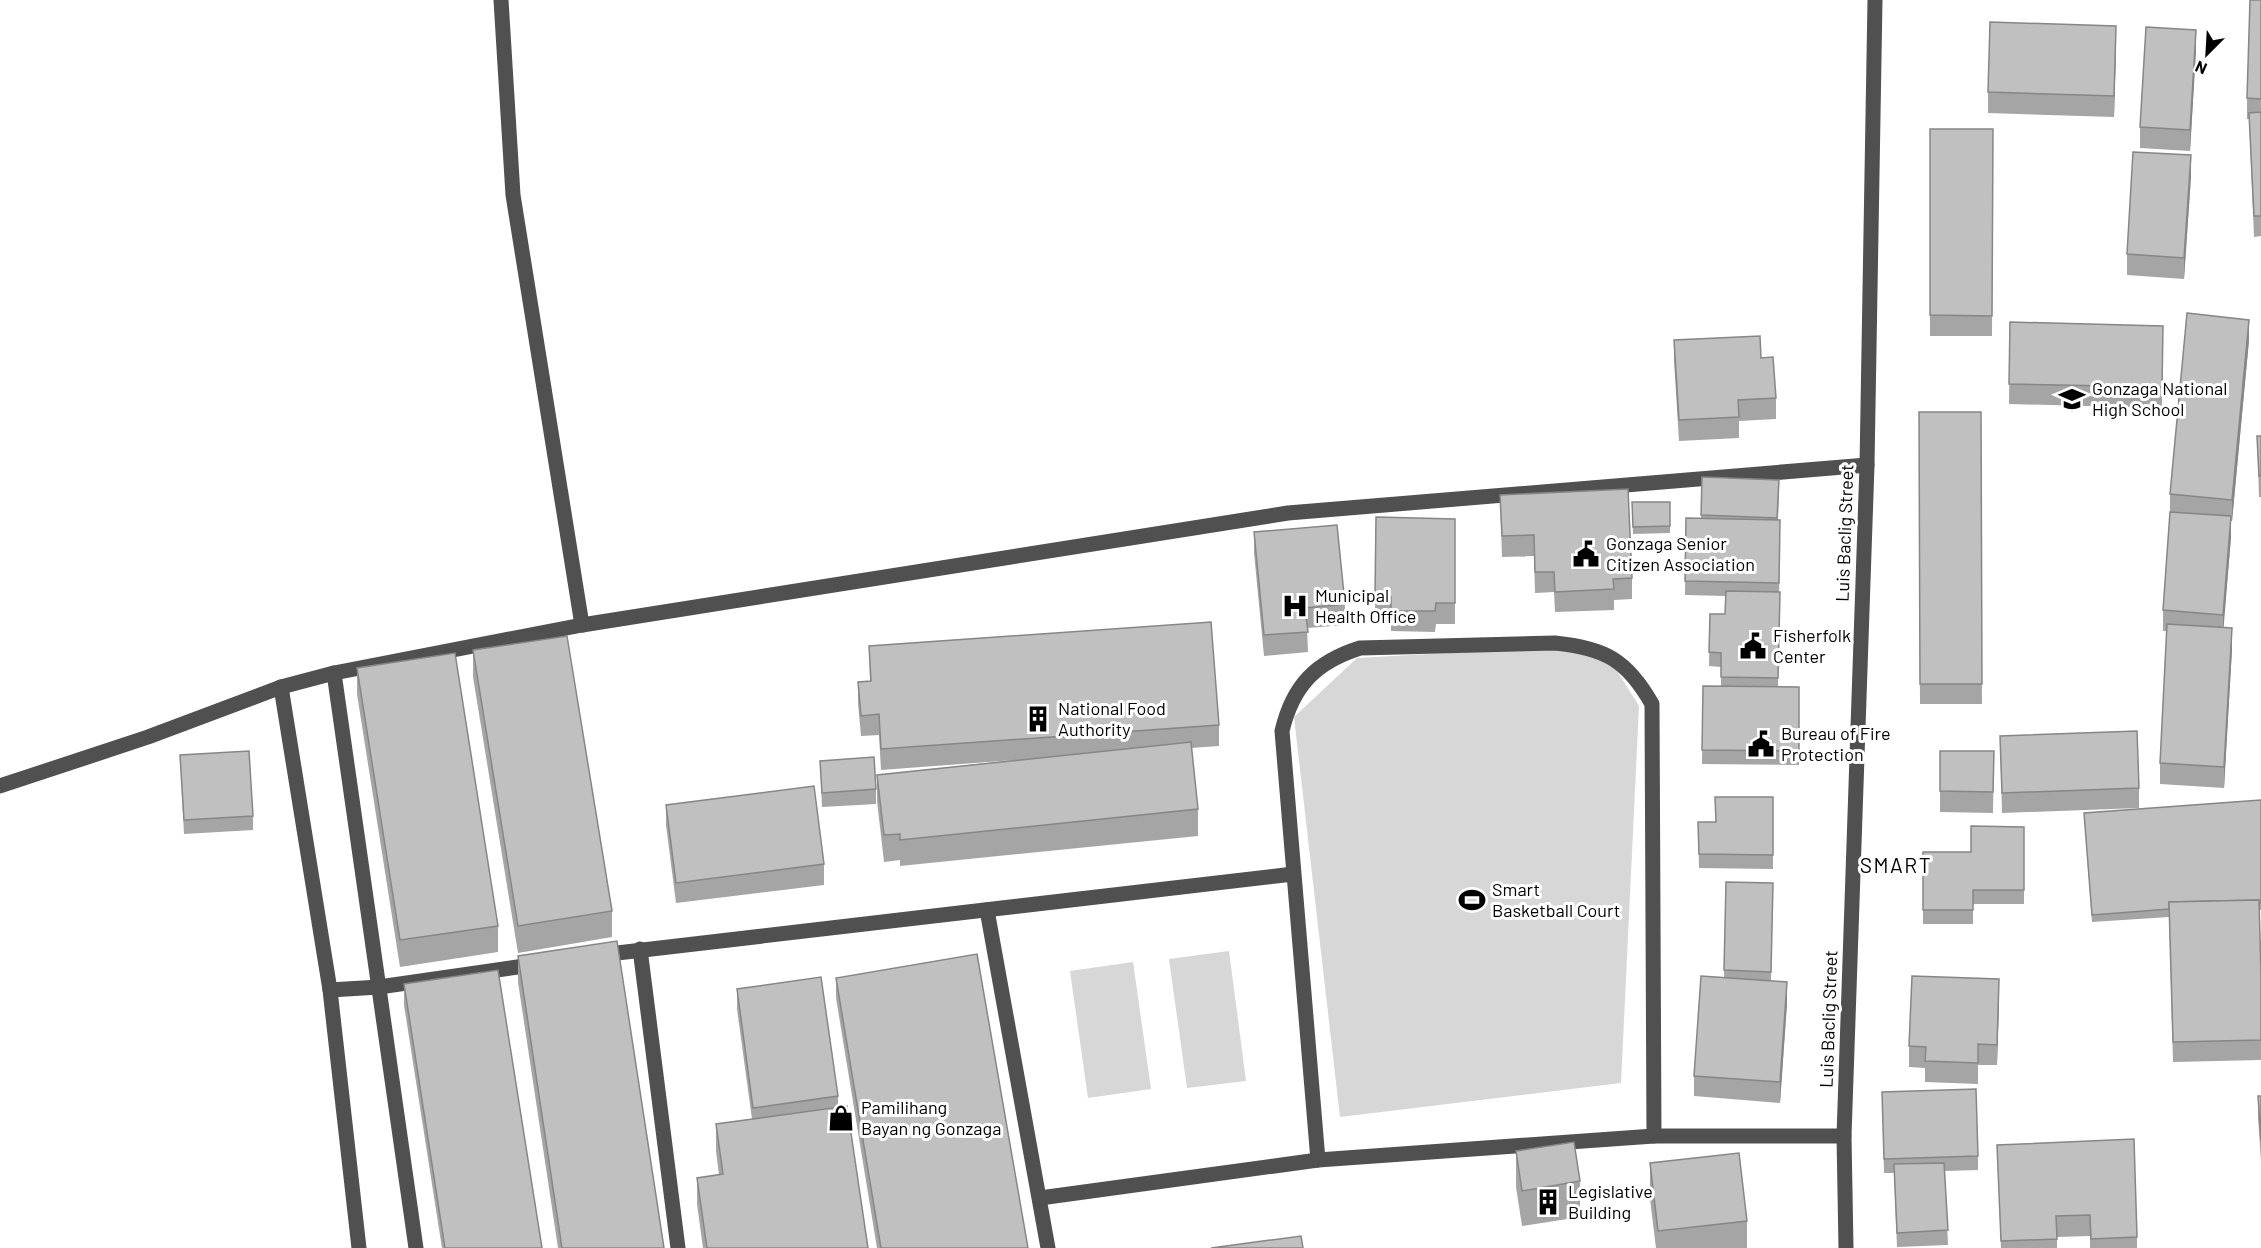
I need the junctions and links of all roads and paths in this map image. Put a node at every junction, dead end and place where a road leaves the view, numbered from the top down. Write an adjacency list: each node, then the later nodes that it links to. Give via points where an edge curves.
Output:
1 (501, 0): 4 (street, via 513,195)
2 (1875, 0): 3 (street, Luis Baclig Street)
3 (1867, 465): 4 (street, via 1288,513); 16 (street, Luis Baclig Street)
4 (582, 625): 5 (street)
5 (334, 673): 6 (street); 13 (street)
6 (281, 687): 7 (street); 14 (street)
7 (0, 786)
8 (1293, 874): 9 (street); 15 (street, via 1282,731 1298,692 1324,663 1360,648 1555,643 1590,648 1615,659 1641,685 1652,704); 17 (street)
9 (987, 910): 10 (street); 18 (street)
10 (640, 949): 11 (street); 21 (street)
11 (581, 958)
12 (557, 961): 13 (street)
13 (380, 987): 14 (street); 20 (street)
14 (330, 990): 19 (street)
15 (1654, 1136): 16 (street); 17 (street)
16 (1844, 1136): 23 (street, Luis Baclig Street)
17 (1318, 1160): 18 (street)
18 (1040, 1198): 22 (street)
19 (359, 1248)
20 (416, 1248)
21 (678, 1248)
22 (1048, 1248)
23 (1845, 1248)

